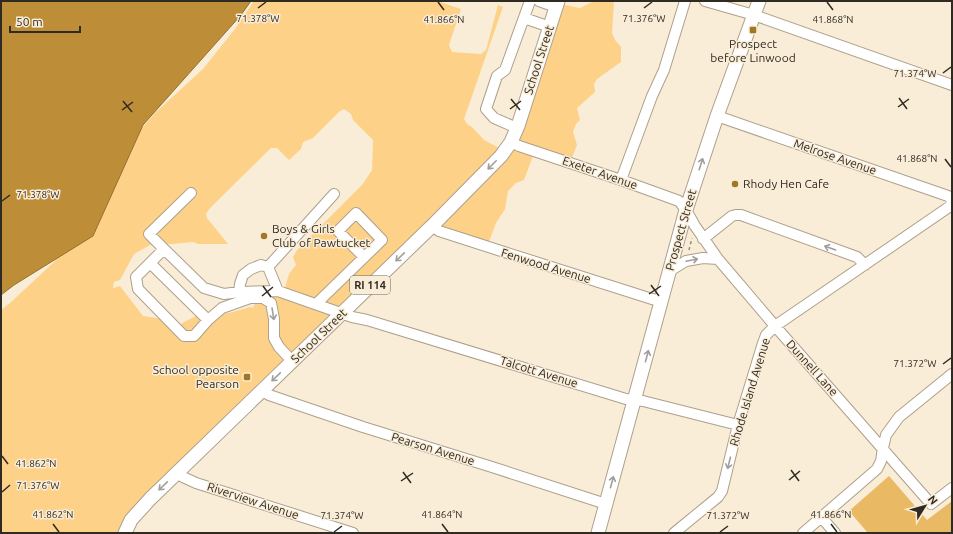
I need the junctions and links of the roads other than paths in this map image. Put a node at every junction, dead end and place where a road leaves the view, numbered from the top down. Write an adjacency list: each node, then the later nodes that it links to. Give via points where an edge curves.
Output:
1 (530, 1): 8 (street)
2 (539, 1): 6 (street)
3 (685, 1): 14 (street, via 664,70)
4 (705, 1): 7 (street)
5 (758, 1): 7 (main road, Prospect Street)
6 (557, 4): 9 (main road, School Street / RI 114)
7 (754, 15): 10 (street); 11 (main road, Prospect Street)
8 (524, 18): 9 (street); 12 (street, via 505,70 497,76 486,108 494,118)
9 (550, 27): 12 (main road, School Street / RI 114)
10 (952, 85)
11 (717, 116): 17 (street, Melrose Avenue, via 948,196); 19 (main road, Prospect Street, one-way to 11)
12 (517, 128): 13 (main road, School Street / RI 114)
13 (511, 142): 14 (street, Exeter Avenue); 20 (main road, School Street / RI 114, one-way to 20, via 501,156)
14 (621, 180): 19 (street, Exeter Avenue, via 679,201)
15 (191, 193): 22 (street, via 149,234)
16 (334, 194): 27 (street)
17 (952, 200)
18 (952, 205): 26 (street, Rhode Island Avenue)
19 (686, 210): 21 (street, Dunnell Lane); 28 (main road, Prospect Street)
20 (432, 226): 31 (street, Fenwood Avenue, via 439,231); 33 (main road, School Street / RI 114, one-way to 33)
21 (704, 239): 24 (street, Dunnell Lane); 26 (street, one-way to 21, via 857,258 740,215 732,216)
22 (164, 249): 25 (street); 30 (street, via 204,288 224,294)
23 (364, 257): 32 (street)
24 (718, 259): 28 (street, one-way to 24, via 686,261); 35 (street, Dunnell Lane)
25 (150, 263): 34 (street); 34 (street, via 136,277 138,290 184,336 194,336)
26 (865, 264): 35 (street, Rhode Island Avenue)
27 (268, 267): 29 (street); 30 (street, via 261,265 251,269 243,276)
28 (668, 272): 31 (main road, Prospect Street)
29 (278, 291): 30 (street); 32 (street, Talcott Avenue)
30 (239, 292)
31 (662, 301): 39 (main road, Prospect Street, one-way to 31)
32 (316, 304): 33 (street, Talcott Avenue)
33 (342, 313): 36 (main road, School Street / RI 114); 39 (street, Talcott Avenue)
34 (208, 320): 36 (street, one-way to 36, via 222,308 250,298 263,298 271,303 274,338)
35 (775, 326): 40 (street, Rhode Island Avenue, via 762,343); 41 (street, Dunnell Lane)
36 (292, 361): 38 (main road, School Street / RI 114, one-way to 38)
37 (952, 374): 41 (street, via 899,417 886,435)
38 (262, 391): 42 (main road, School Street / RI 114); 44 (street, Pearson Avenue, via 363,427)
39 (635, 400): 40 (street, Talcott Avenue); 44 (main road, Prospect Street, one-way to 39)
40 (738, 425): 49 (street, Rhode Island Avenue, one-way to 49, via 722,491)
41 (883, 448): 43 (street, Dunnell Lane, via 931,504); 45 (street, via 877,469)
42 (176, 473): 46 (main road, School Street / RI 114, one-way to 46, via 131,520); 47 (street, Riverview Avenue, via 196,483)
43 (952, 488)
44 (606, 504): 48 (main road, Prospect Street)
45 (822, 518): 50 (street); 51 (street)
46 (124, 533)
47 (353, 533)
48 (598, 533)
49 (674, 533)
50 (803, 533)
51 (835, 533)

